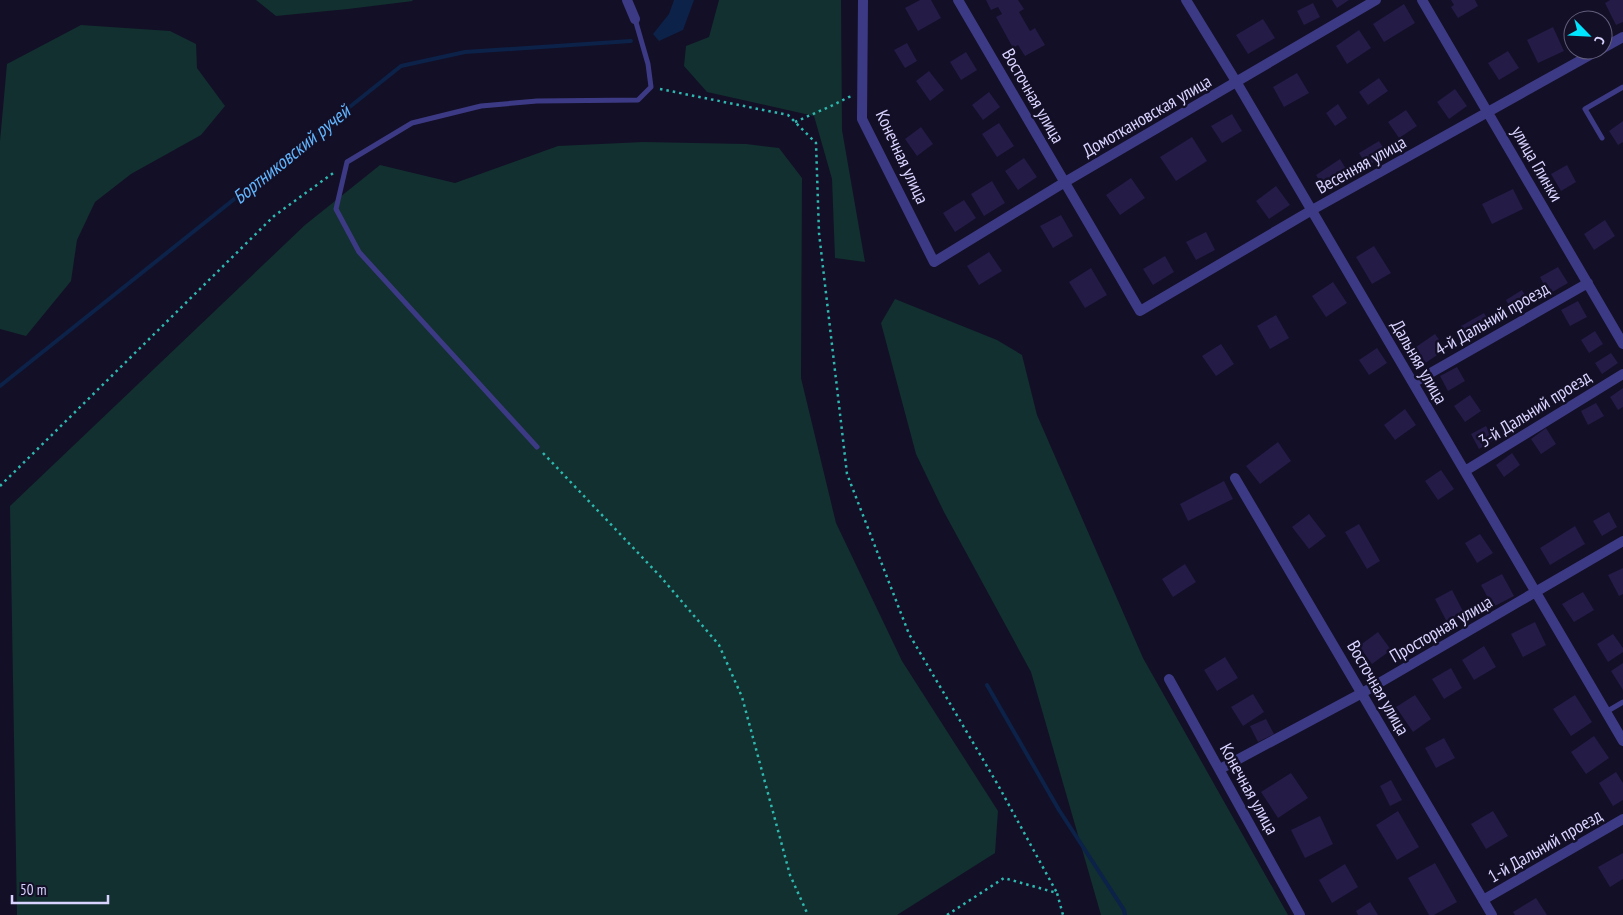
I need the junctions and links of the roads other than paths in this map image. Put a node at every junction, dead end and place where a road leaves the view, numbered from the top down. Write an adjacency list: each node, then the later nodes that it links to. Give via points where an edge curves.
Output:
1 (627, 0): 7 (street)
2 (863, 0): 15 (street, Конечная улица, via 862,119)
3 (958, 0): 13 (street, Восточная улица)
4 (1186, 0): 9 (street, Дальняя улица)
5 (1376, 0): 9 (street, Домоткановская улица)
6 (1422, 0): 11 (street, улица Глинки)
7 (635, 19): 22 (lane, via 651,87 638,100 537,101 481,106 412,124 348,162 336,209 359,252)
8 (1581, 60): 11 (street, Весенняя улица)
9 (1236, 82): 13 (street, Домоткановская улица); 14 (street, Дальняя улица)
10 (1623, 87): 12 (lane, via 1585,109)
11 (1488, 112): 14 (street, Весенняя улица); 16 (street, улица Глинки)
12 (1602, 138)
13 (1065, 182): 15 (street, Домоткановская улица); 17 (street, Восточная улица)
14 (1312, 210): 17 (street, Весенняя улица); 21 (street, Дальняя улица)
15 (934, 262)
16 (1588, 283): 18 (street, улица Глинки); 21 (street, 4-й Дальний проезд)
17 (1140, 312)
18 (1619, 325): 19 (street, улица Глинки)
19 (1623, 344)
20 (1623, 374): 23 (street, 3-й Дальний проезд)
21 (1413, 383): 23 (street, Дальняя улица)
22 (537, 446)
23 (1464, 472): 26 (street, Дальняя улица)
24 (1235, 478): 28 (street, Восточная улица)
25 (1623, 541): 26 (street, Просторная улица)
26 (1536, 592): 28 (street, Просторная улица); 30 (street, Дальняя улица)
27 (1169, 679): 32 (street, Конечная улица)
28 (1362, 693): 32 (street, Просторная улица); 34 (street, Восточная улица)
29 (1623, 702): 30 (lane)
30 (1606, 712): 31 (street, Дальняя улица)
31 (1623, 741)
32 (1220, 769): 35 (street, Конечная улица)
33 (1623, 819): 34 (street, 1-й Дальний проезд)
34 (1483, 900): 36 (street, Восточная улица)
35 (1300, 915)
36 (1492, 915)

